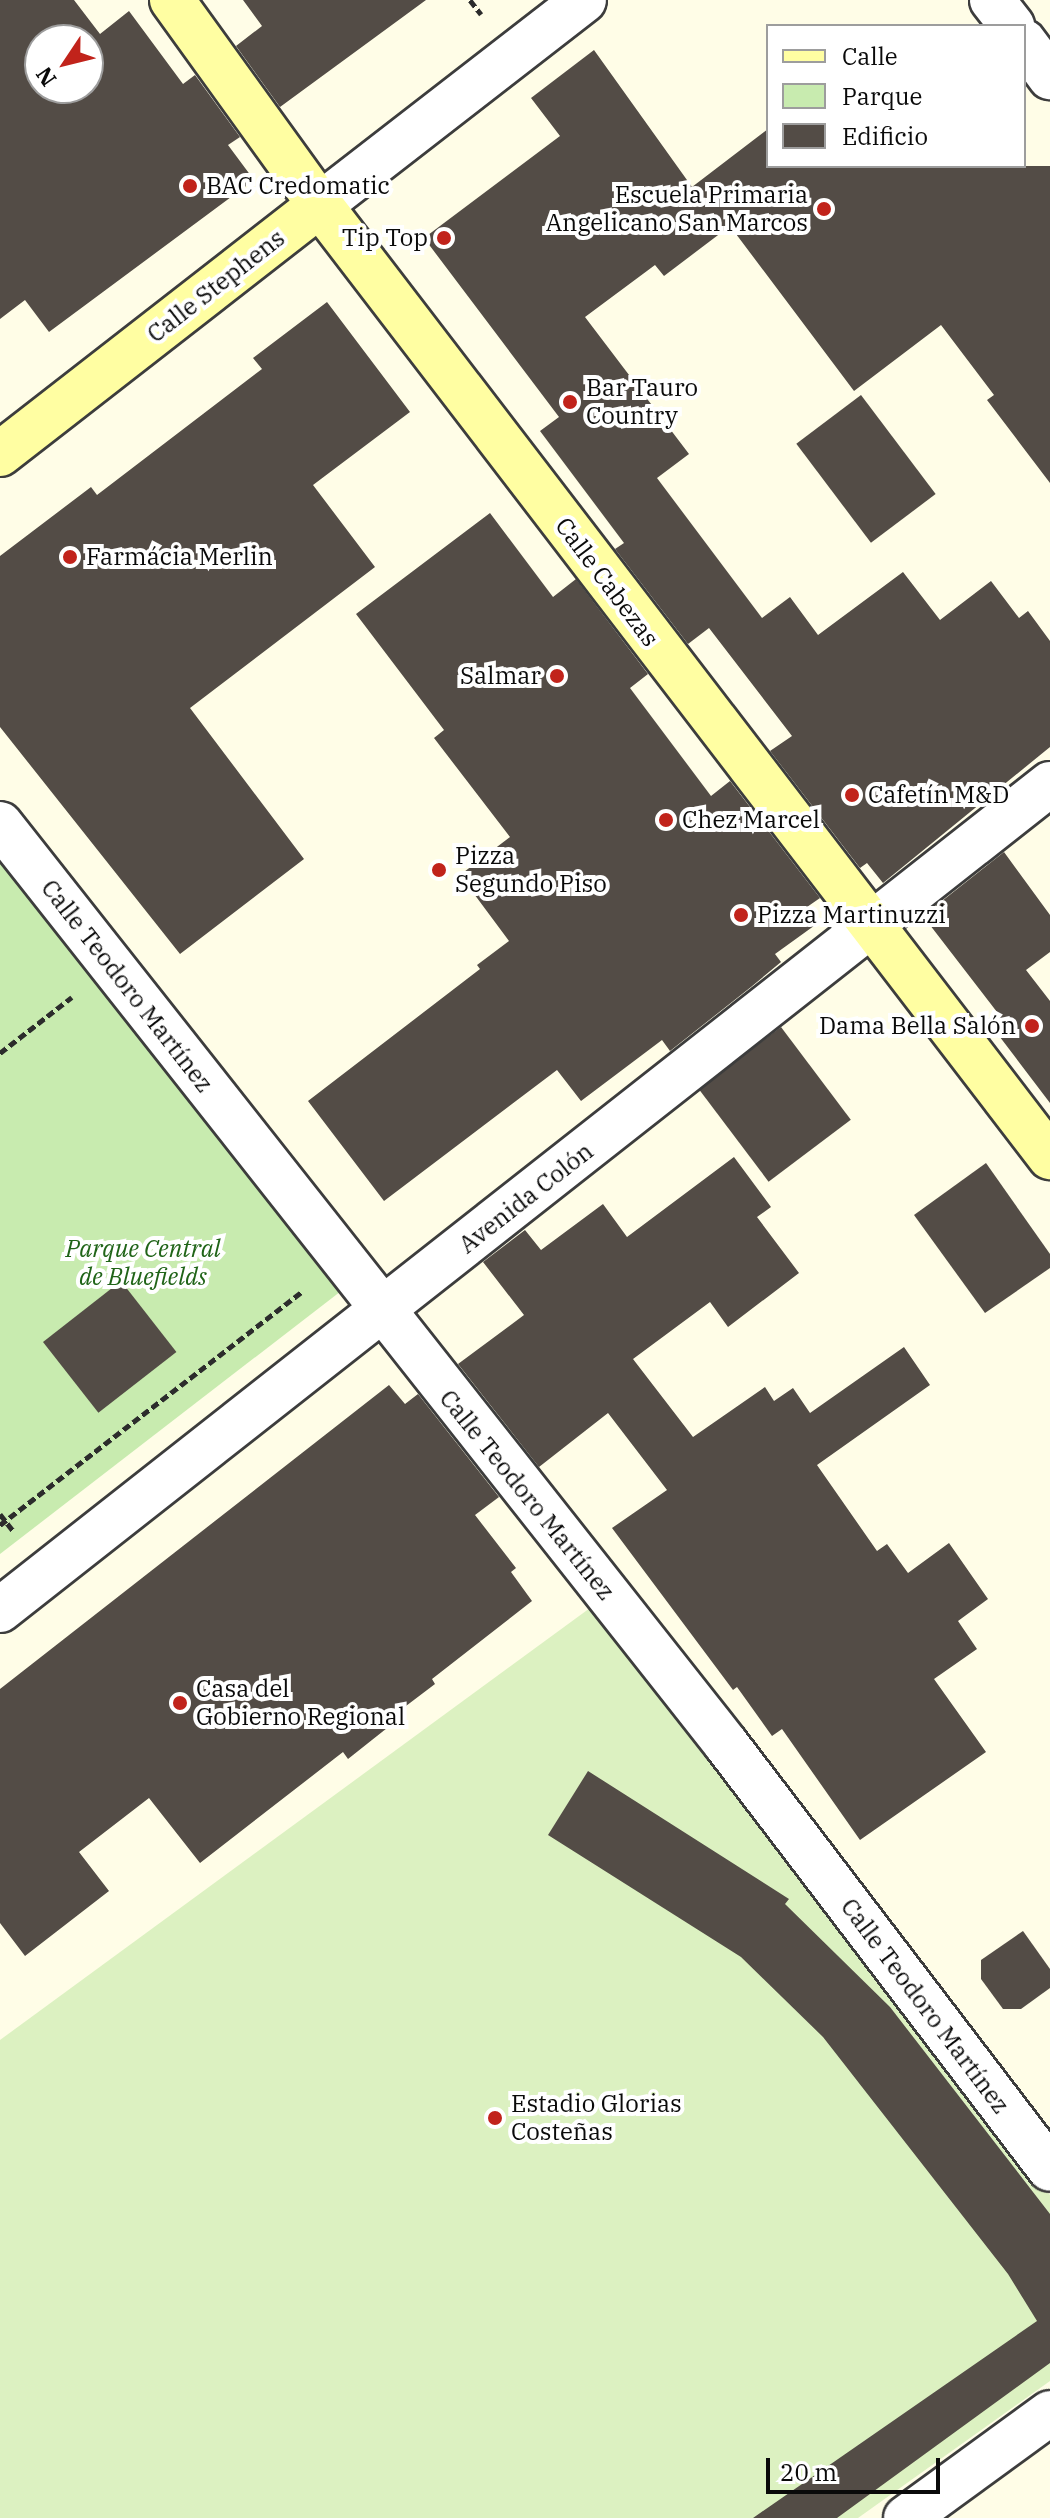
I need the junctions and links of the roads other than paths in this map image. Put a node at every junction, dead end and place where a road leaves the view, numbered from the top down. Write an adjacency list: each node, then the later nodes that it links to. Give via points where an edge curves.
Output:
1 (172, 0): 7 (street, Calle Cabezas)
2 (584, 0): 7 (street, Calle Stephens)
3 (992, 0): 4 (street)
4 (1010, 24)
5 (1026, 45): 6 (street)
6 (1050, 77)
7 (320, 205): 8 (street, Calle Stephens); 11 (street, Calle Cabezas)
8 (0, 454)
9 (1050, 784): 11 (street, Avenida Colón)
10 (0, 824): 13 (street, Calle Teodoro Martínez)
11 (868, 926): 12 (street, Calle Cabezas); 13 (street, Avenida Colón)
12 (1050, 1157)
13 (382, 1312): 14 (street, Avenida Colón); 15 (street, Calle Teodoro Martínez, via 726,1744)
14 (0, 1610)
15 (1050, 2169)
16 (1050, 2413): 17 (street)
17 (906, 2518)

